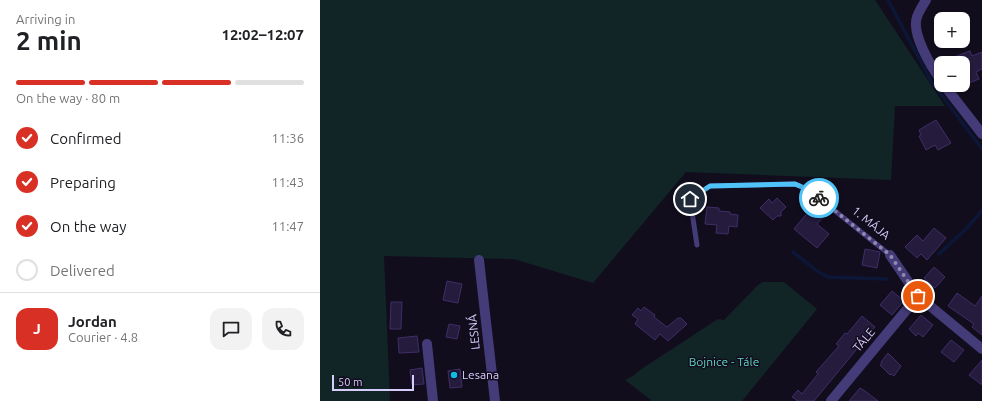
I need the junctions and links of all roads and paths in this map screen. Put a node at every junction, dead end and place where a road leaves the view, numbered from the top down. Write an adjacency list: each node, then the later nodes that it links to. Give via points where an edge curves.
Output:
1 (926, 0): 2 (street, via 917,17 916,26)
2 (934, 71)
3 (949, 92): 4 (street)
4 (982, 134)
5 (697, 245): 6 (lane, 1. MÁJA, via 690,199 710,186 795,184 813,194)
6 (890, 255): 8 (street, 1. MÁJA)
7 (479, 260): 12 (street, LESNÁ)
8 (918, 296): 10 (street, 1. MÁJA); 13 (street, TÁLE)
9 (427, 344): 11 (street)
10 (982, 349)
11 (434, 401)
12 (495, 401)
13 (831, 401)

